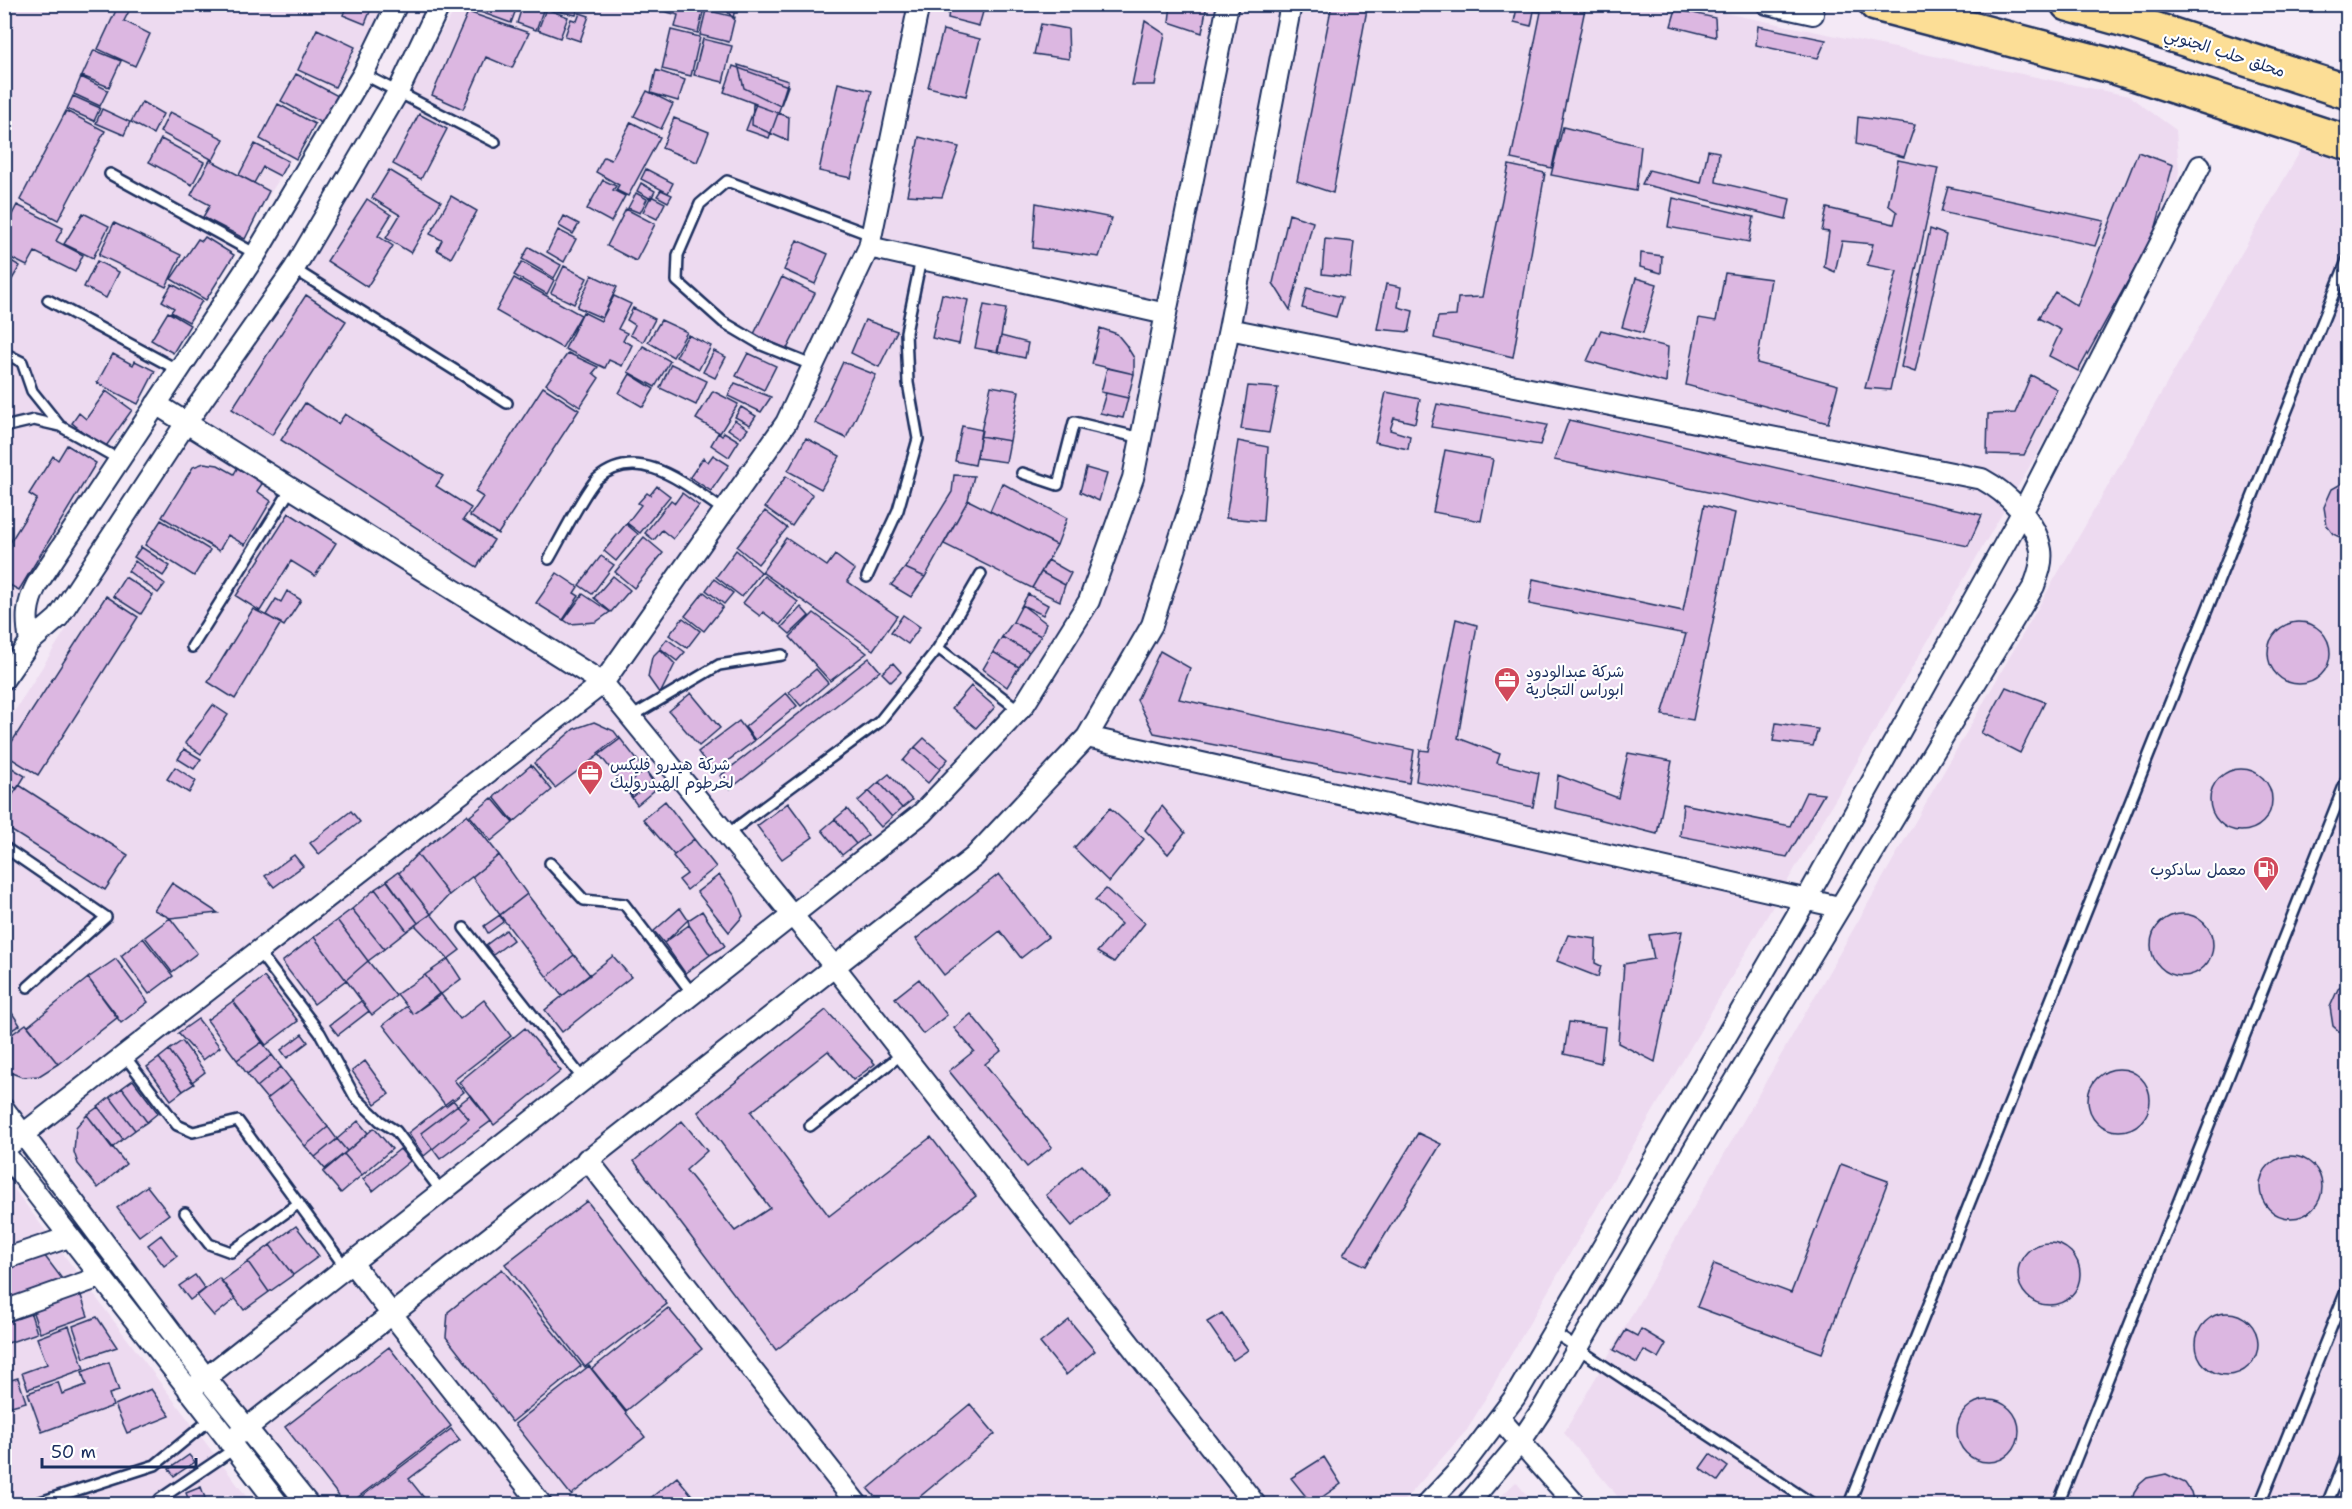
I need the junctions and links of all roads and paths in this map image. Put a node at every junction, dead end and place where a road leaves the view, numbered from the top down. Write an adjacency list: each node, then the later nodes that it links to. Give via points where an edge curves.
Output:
1 (398, 4): 10 (street)
2 (440, 4): 11 (street)
3 (919, 4): 17 (street)
4 (1228, 4): 23 (street)
5 (1291, 4): 24 (street)
6 (1767, 4): 9 (street)
7 (1876, 4): 14 (highway, via 2112,66)
8 (2068, 4): 12 (highway, محلق حلب الجنوبي)
9 (1813, 14)
10 (363, 74): 11 (lane); 18 (street)
11 (398, 92): 13 (lane); 21 (street)
12 (2348, 92)
13 (495, 142)
14 (2348, 143)
15 (2200, 166): 38 (street)
16 (110, 174): 18 (lane)
17 (870, 241): 19 (street); 26 (street); 26 (lane, via 727,181 700,204 678,255 677,281 723,322 762,345)
18 (256, 254): 27 (street)
19 (921, 258): 23 (street); 41 (lane, via 906,332 908,383 918,439 898,510)
20 (2348, 258): 104 (lane)
21 (294, 269): 28 (lane); 30 (street)
22 (48, 300): 27 (lane)
23 (1166, 314): 33 (street)
24 (1229, 329): 38 (street, via 1958,473 1998,488); 50 (street, via 1194,494 1152,625)
25 (4, 353): 31 (lane, via 22,362 32,391)
26 (813, 366): 37 (street, via 786,423)
27 (178, 370): 29 (street)
28 (507, 403)
29 (156, 404): 30 (street); 34 (street)
30 (186, 423): 36 (street); 42 (street, via 58,618)
31 (60, 426): 32 (lane, via 34,420); 34 (lane)
32 (4, 427)
33 (1141, 438): 35 (lane, via 1074,422 1058,485); 48 (street, via 1133,478 1089,601)
34 (120, 460): 42 (street, via 28,602)
35 (1022, 473)
36 (291, 489): 43 (lane); 47 (street)
37 (725, 511): 39 (lane, via 647,464 620,465 596,480); 47 (street)
38 (2022, 513): 55 (street); 56 (street, via 2041,550 2041,566 2034,586)
39 (549, 559)
40 (981, 574): 44 (lane)
41 (867, 577)
42 (30, 642): 46 (street)
43 (192, 647)
44 (938, 648): 48 (lane); 52 (lane, via 879,722)
45 (782, 655): 49 (lane, via 719,664)
46 (8, 668)
47 (603, 683): 49 (street); 59 (street)
48 (1019, 710): 57 (street, via 922,813)
49 (631, 717): 52 (street)
50 (1087, 737): 55 (street); 60 (street, via 974,857)
51 (2348, 777): 105 (lane)
52 (726, 835): 57 (street)
53 (4, 847): 61 (lane, via 106,917)
54 (550, 863): 62 (lane, via 584,900 624,904)
55 (1807, 898): 56 (street); 69 (street)
56 (1839, 907): 70 (street)
57 (792, 915): 60 (street); 62 (street)
58 (464, 928): 65 (lane)
59 (258, 951): 64 (street); 73 (lane, via 320,1033 355,1097 396,1131)
60 (834, 966): 63 (street); 72 (street)
61 (28, 987)
62 (692, 993): 65 (street)
63 (902, 1054): 67 (lane); 99 (street)
64 (124, 1055): 68 (street); 74 (lane, via 177,1125 193,1132 238,1121)
65 (583, 1079): 73 (street)
66 (4, 1109): 68 (street)
67 (810, 1126)
68 (24, 1134): 71 (street); 85 (street)
69 (1669, 1134): 70 (street); 83 (street)
70 (1694, 1149): 84 (street)
71 (4, 1151): 76 (street)
72 (587, 1159): 82 (street); 98 (street)
73 (441, 1191): 78 (street)
74 (298, 1203): 75 (lane, via 231,1252 209,1244); 78 (lane)
75 (185, 1213)
76 (69, 1237): 77 (street); 79 (street)
77 (4, 1259)
78 (348, 1264): 82 (street); 85 (street)
79 (100, 1277): 81 (street); 86 (street)
80 (2348, 1286): 106 (lane)
81 (4, 1311)
82 (391, 1312): 89 (street); 97 (street)
83 (1553, 1332): 84 (lane); 88 (street)
84 (1579, 1347): 90 (street); 103 (lane)
85 (206, 1378): 86 (street); 89 (street)
86 (189, 1391): 87 (street)
87 (211, 1419): 91 (street); 93 (lane, via 155,1465)
88 (1500, 1419): 90 (street); 100 (street)
89 (247, 1427): 91 (street); 96 (street)
90 (1521, 1442): 101 (street); 102 (street)
91 (232, 1446): 94 (lane); 95 (street)
92 (2348, 1452): 107 (lane)
93 (34, 1504)
94 (156, 1504)
95 (278, 1504)
96 (308, 1504)
97 (541, 1504)
98 (857, 1504)
99 (1255, 1504)
100 (1427, 1504)
101 (1468, 1504)
102 (1575, 1504)
103 (1813, 1504)
104 (1849, 1504)
105 (2058, 1504)
106 (2260, 1504)
107 (2327, 1504)

